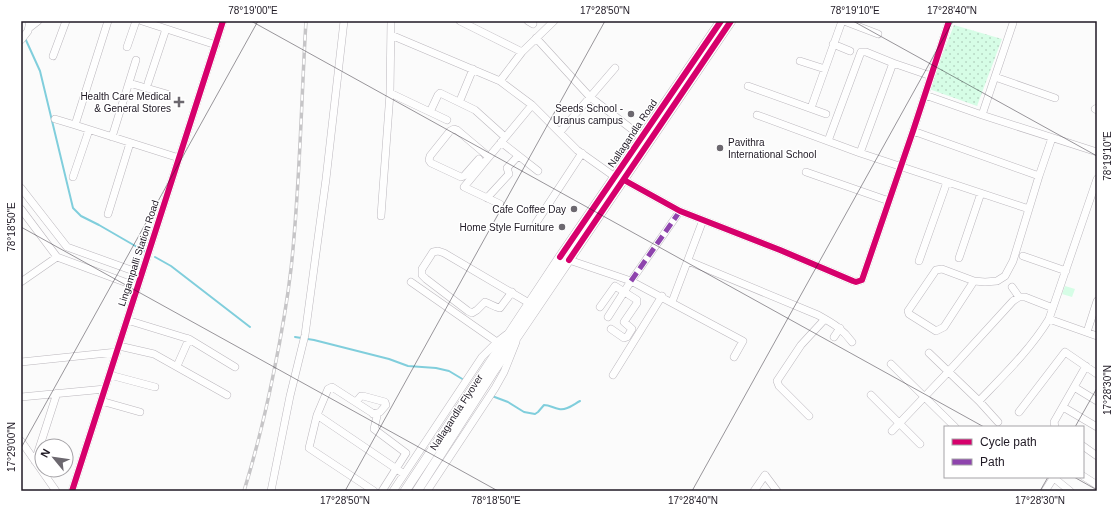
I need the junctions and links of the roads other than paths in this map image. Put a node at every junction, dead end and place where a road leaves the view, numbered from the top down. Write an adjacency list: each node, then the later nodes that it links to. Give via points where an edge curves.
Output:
1 (38, 21): 16 (street)
2 (66, 21): 27 (street)
3 (108, 21): 54 (street)
4 (136, 21): 24 (street)
5 (142, 21): 17 (street)
6 (223, 21): 23 (street, Lingampalli Station Road)
7 (344, 21): 182 (street, via 303,343)
8 (391, 21): 19 (street)
9 (460, 21): 26 (street)
10 (554, 21): 20 (street)
11 (721, 21): 59 (main road, Nallagandla Road)
12 (731, 21): 77 (main road, Nallagandla Road)
13 (843, 21): 18 (street); 22 (street)
14 (949, 21): 34 (street)
15 (1013, 23): 35 (street)
16 (29, 27): 21 (street)
17 (166, 29): 23 (street); 38 (street)
18 (878, 34)
19 (391, 35): 32 (street); 40 (street)
20 (536, 38): 26 (street); 43 (street)
21 (21, 40)
22 (833, 44): 25 (street); 33 (street)
23 (216, 45): 68 (street, Lingampalli Station Road)
24 (127, 47)
25 (850, 51)
26 (522, 52): 36 (street)
27 (53, 56)
28 (136, 60): 37 (street)
29 (800, 61): 33 (street)
30 (893, 63): 34 (street); 62 (street, via 861,52); 64 (street)
31 (615, 68): 43 (street)
32 (473, 69): 36 (street); 44 (street)
33 (825, 69): 47 (street)
34 (931, 76): 42 (street)
35 (995, 77): 45 (street); 51 (street)
36 (500, 81): 46 (street)
37 (129, 83): 41 (street); 58 (street)
38 (148, 83)
39 (748, 86): 47 (street)
40 (390, 93): 48 (street); 89 (street)
41 (167, 94)
42 (925, 95): 51 (street); 56 (street)
43 (590, 97): 57 (street); 59 (street)
44 (461, 98)
45 (1054, 98)
46 (532, 105): 57 (street); 61 (street)
47 (811, 108): 49 (street)
48 (430, 112): 53 (street); 61 (street, via 440,93 475,110)
49 (826, 114)
50 (758, 115): 62 (street)
51 (982, 115): 60 (street)
52 (55, 119): 54 (street)
53 (447, 120)
54 (75, 125): 55 (street)
55 (89, 130): 58 (street); 74 (street)
56 (913, 131): 70 (street); 73 (street)
57 (560, 132): 66 (street)
58 (112, 137): 63 (street)
59 (642, 138): 75 (main road, Nallagandla Road)
60 (1052, 138): 65 (street); 73 (street)
61 (503, 140): 67 (street); 69 (street)
62 (828, 141): 64 (street)
63 (130, 143): 68 (street); 88 (street)
64 (860, 152): 70 (street)
65 (1097, 152)
66 (582, 154): 75 (street); 91 (street)
67 (518, 156): 71 (street); 81 (street, via 507,168 509,174)
68 (178, 158): 99 (street, Lingampalli Station Road)
69 (483, 158): 69 (street, via 454,129 429,160 461,177); 81 (street, via 464,187)
70 (901, 166): 78 (street); 83 (street)
71 (538, 171)
72 (806, 172): 83 (street)
73 (1039, 176): 86 (street)
74 (73, 177)
75 (615, 177): 112 (main road, Nallagandla Road)
76 (1097, 179): 82 (street)
77 (624, 180): 87 (street); 95 (main road, Nallagandla Road)
78 (947, 182): 80 (street); 97 (street)
79 (21, 188): 99 (street, via 67,247)
80 (981, 193): 86 (street); 94 (street)
81 (488, 198): 84 (street)
82 (1094, 198): 98 (street)
83 (889, 201): 90 (street, via 862,280 856,282)
84 (500, 204)
85 (21, 209): 93 (street)
86 (1029, 209): 101 (street, via 1013,262 1005,276 996,281)
87 (680, 211): 90 (street); 100 (street)
88 (108, 214)
89 (381, 216)
90 (703, 220): 96 (street)
91 (536, 223)
92 (1022, 256): 98 (street)
93 (57, 257): 102 (street); 104 (street)
94 (959, 258)
95 (569, 260): 100 (street); 122 (main road, Nallagandla Road)
96 (688, 260): 111 (street); 116 (street)
97 (919, 261)
98 (1066, 271): 114 (street)
99 (142, 274): 104 (street, Lingampalli Station Road)
100 (631, 281): 106 (street); 108 (street)
101 (974, 281): 101 (street, via 940,330 936,331 908,314 936,270 942,269)
102 (21, 282)
103 (411, 282): 126 (street)
104 (138, 286): 118 (street, Lingampalli Station Road)
105 (1012, 287): 109 (street)
106 (625, 291): 113 (street, via 615,286); 115 (street); 120 (street, via 637,300 624,322 632,330 625,338)
107 (512, 292): 107 (street, via 438,251 434,252 422,269 422,275 426,279 468,311 477,310 485,302 500,308); 112 (street)
108 (662, 296): 111 (street); 140 (street)
109 (1019, 297): 114 (street, via 1026,297); 137 (street)
110 (1097, 301): 121 (street)
111 (672, 302): 130 (street, via 743,340)
112 (529, 303): 122 (main road, Nallagandla Road)
113 (600, 307)
114 (1053, 308): 117 (street)
115 (608, 317)
116 (825, 319): 119 (street); 158 (street, via 801,345 777,383)
117 (1049, 319): 121 (street); 150 (street, via 1038,337)
118 (127, 320): 125 (street); 128 (street, Lingampalli Station Road)
119 (840, 328): 124 (street); 127 (street)
120 (611, 330)
121 (1087, 332): 123 (street)
122 (513, 335): 126 (street); 136 (main road, Nallagandla Flyover); 188 (street, via 509,360 494,388)
123 (1097, 336)
124 (834, 337)
125 (189, 339): 133 (street); 135 (street)
126 (497, 342): 171 (street, via 482,358)
127 (852, 342)
128 (118, 349): 131 (street); 133 (street, via 154,354); 138 (street, Lingampalli Station Road)
129 (929, 353): 137 (street)
130 (734, 358)
131 (21, 362)
132 (891, 364): 148 (street)
133 (177, 366): 145 (street)
134 (1086, 366): 139 (street); 142 (street); 155 (street, via 1065,352)
135 (234, 367)
136 (489, 370): 186 (main road, Nallagandla Flyover); 187 (main road, Nallagandla Flyover)
137 (949, 371): 148 (street); 150 (street)
138 (110, 374): 141 (street); 143 (street, Lingampalli Station Road)
139 (1097, 374)
140 (613, 375)
141 (155, 387)
142 (1074, 387): 151 (street); 153 (street)
143 (105, 389): 144 (street); 149 (street, Lingampalli Station Road)
144 (57, 394): 147 (street); 165 (street)
145 (227, 395)
146 (871, 395): 160 (street)
147 (21, 397)
148 (924, 397): 160 (street); 161 (street)
149 (101, 401): 154 (street); 181 (street, Lingampalli Station Road)
150 (979, 401): 159 (street)
151 (1097, 401)
152 (356, 402): 156 (street, via 332,387 328,389); 157 (street); 157 (street, via 361,396 385,402 386,405 380,412)
153 (1063, 407): 162 (street, via 1054,422); 163 (street)
154 (140, 412)
155 (1019, 412)
156 (317, 414): 173 (street); 183 (street, via 309,448)
157 (373, 414): 169 (street, via 377,416 374,429)
158 (809, 416)
159 (998, 422)
160 (899, 424): 164 (street); 167 (street)
161 (954, 426)
162 (1055, 426)
163 (1097, 427)
164 (892, 431)
165 (43, 438)
166 (21, 440): 172 (street)
167 (920, 444)
168 (1084, 447): 170 (street)
169 (406, 453): 171 (street); 173 (street)
170 (1097, 456)
171 (414, 459): 174 (street)
172 (34, 460)
173 (396, 469): 174 (street); 184 (street)
174 (404, 474): 185 (street)
175 (1084, 477): 179 (street)
176 (47, 478): 180 (street)
177 (1053, 478): 191 (street)
178 (1055, 478): 192 (street)
179 (1097, 485)
180 (56, 491)
181 (72, 491)
182 (271, 491)
183 (374, 491)
184 (382, 491)
185 (393, 491)
186 (405, 491)
187 (417, 491)
188 (427, 491)
189 (754, 491): 190 (street, via 765,475)
190 (776, 491)
191 (1045, 491)
192 (1070, 491)

